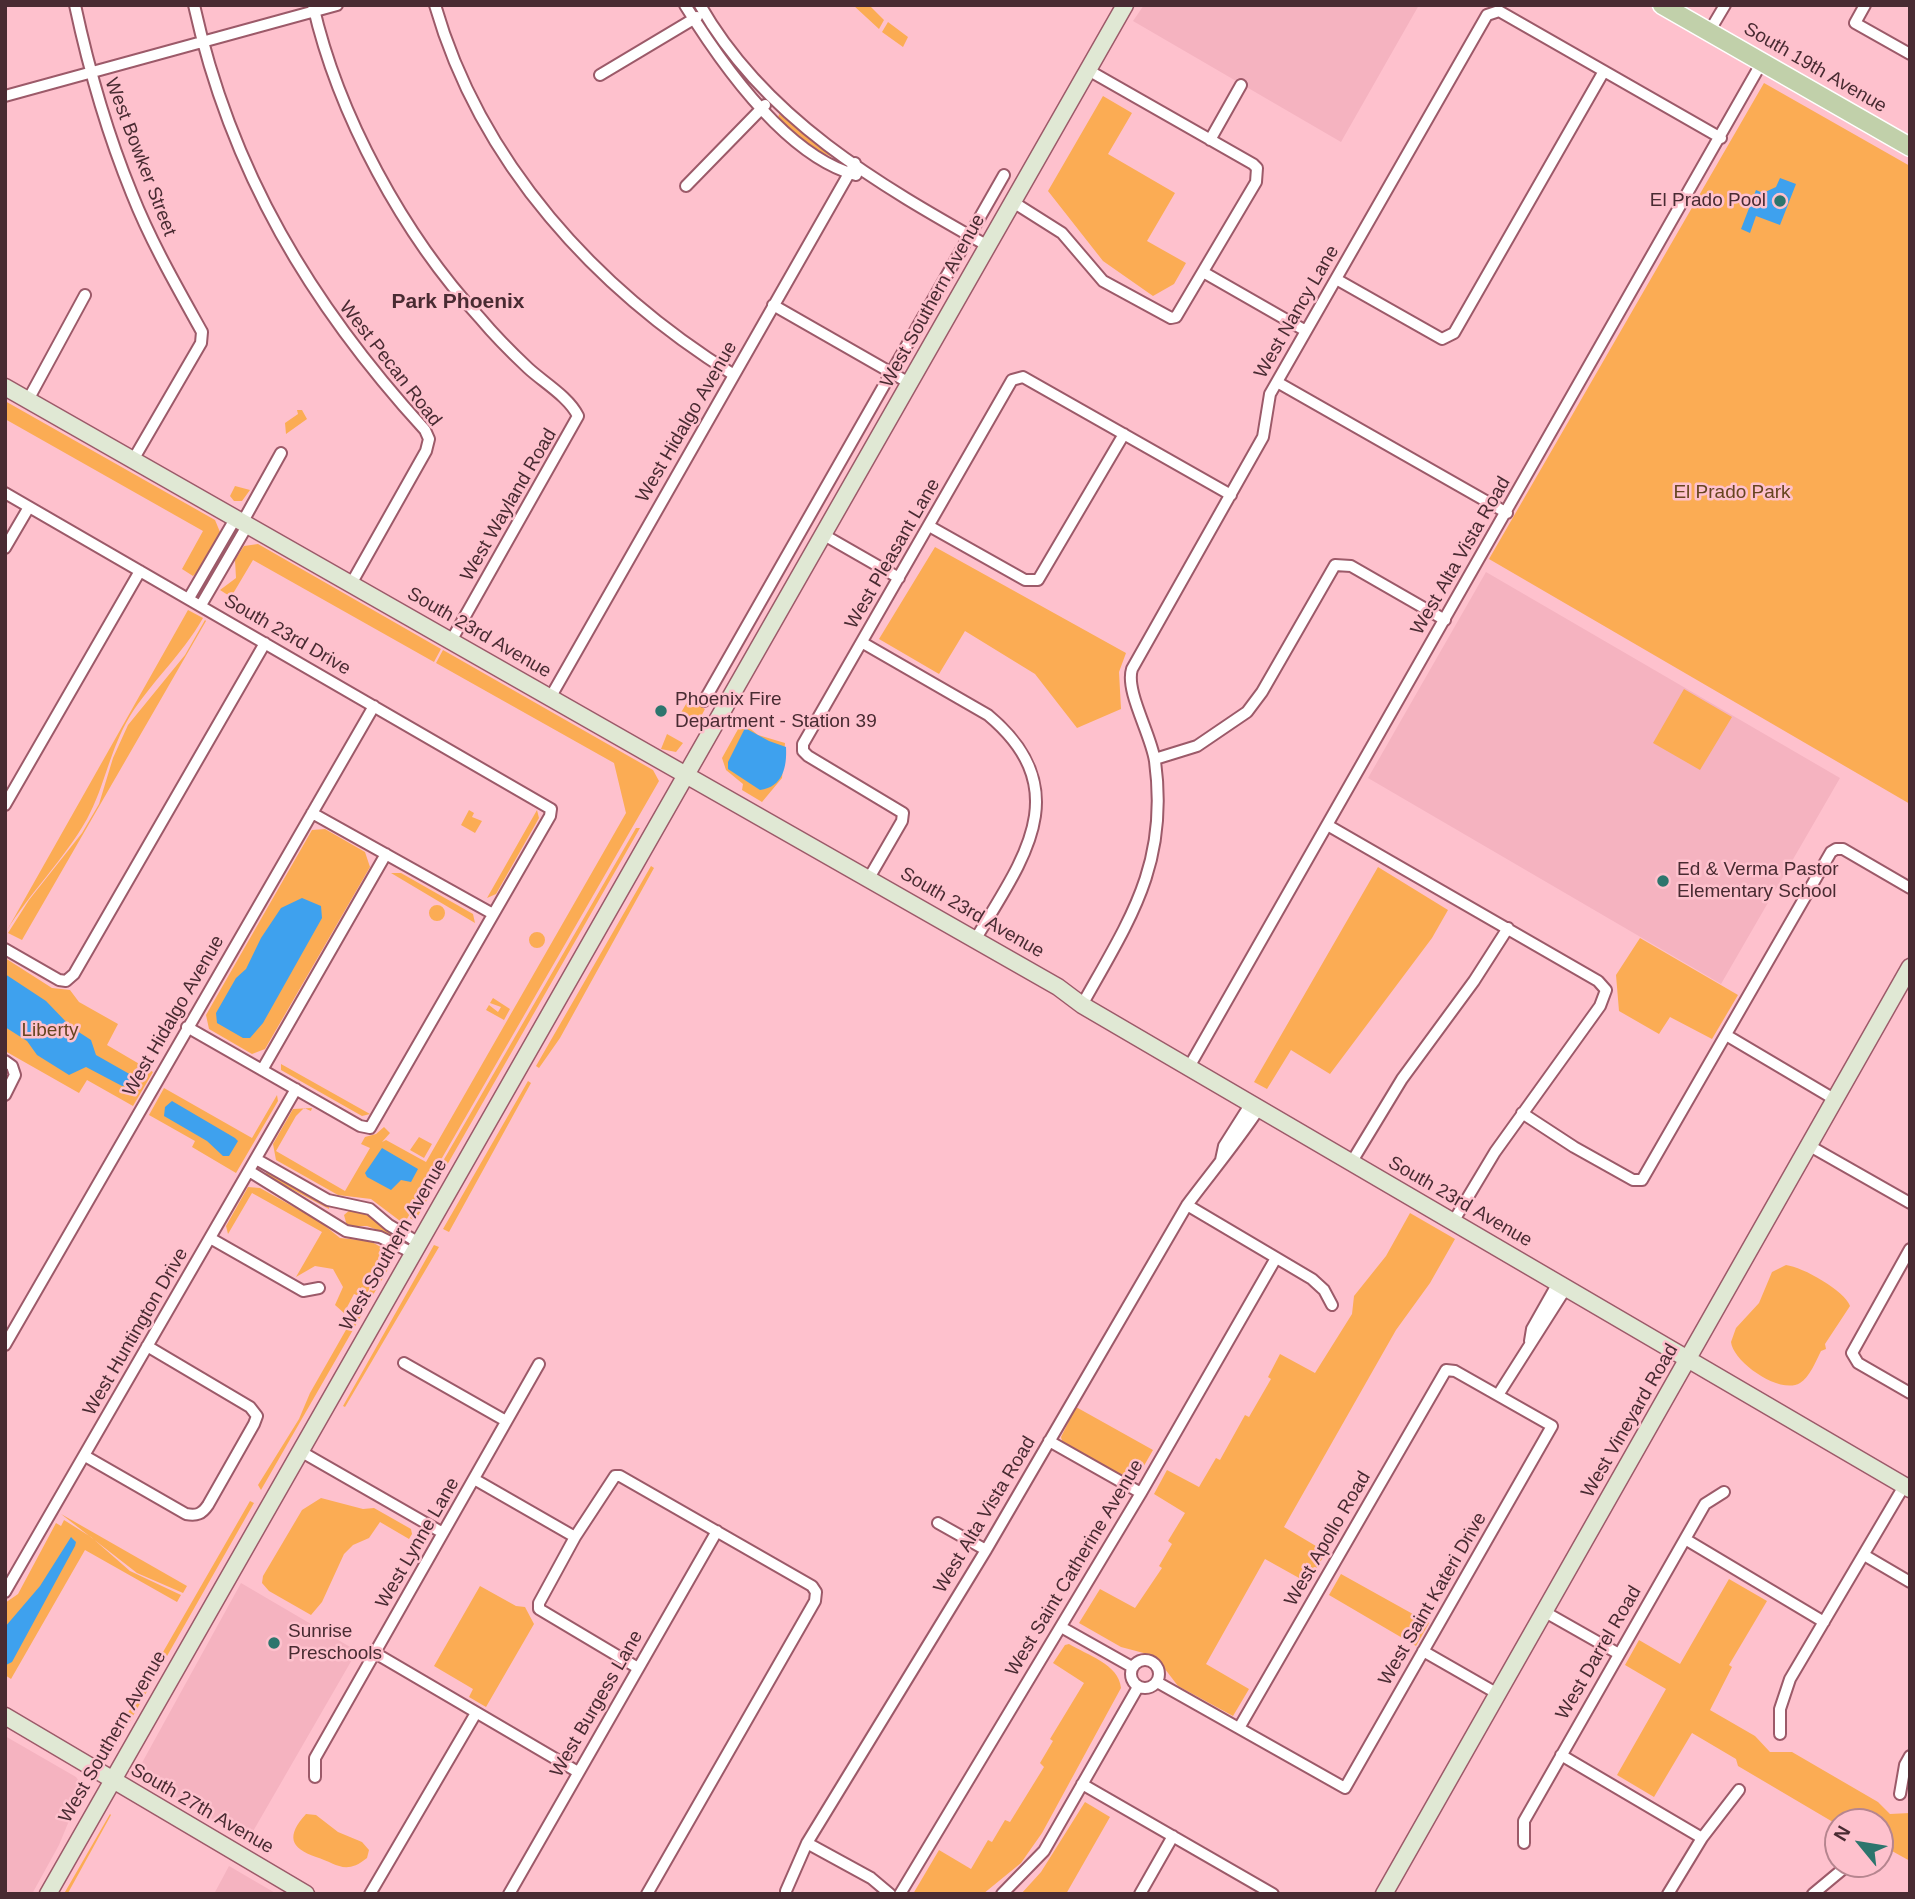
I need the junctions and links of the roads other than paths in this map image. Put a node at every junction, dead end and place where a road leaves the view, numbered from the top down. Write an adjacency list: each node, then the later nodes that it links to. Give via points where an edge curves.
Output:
1 (75, 5): 19 (street, West Bowker Street)
2 (194, 5): 14 (street, West Pecan Road)
3 (337, 5): 10 (street)
4 (435, 5): 40 (street, via 484,123 544,211 574,248 654,321)
5 (685, 5): 12 (street)
6 (1125, 5): 17 (street, West Southern Avenue)
7 (1662, 5): 13 (main road, South 19th Avenue)
8 (1725, 5): 13 (street)
9 (1865, 5): 15 (street, via 1855,23)
10 (314, 8): 14 (street); 64 (street, West Wayland Road, via 347,106 422,246 492,332 578,416)
11 (702, 9): 12 (street); 23 (street)
12 (694, 19): 20 (street); 24 (street, via 724,67)
13 (1709, 32): 16 (main road, South 19th Avenue)
14 (202, 42): 19 (street); 58 (street, West Pecan Road, via 225,116 289,252 336,324 429,439)
15 (1910, 54)
16 (1762, 62): 25 (street, West Alta Vista Road); 27 (main road, South 19th Avenue)
17 (1088, 70): 26 (street); 31 (street, West Southern Avenue)
18 (1604, 71): 25 (street); 35 (street, via 1454,333 1442,339); 35 (street, West Nancy Lane, via 1499,11 1487,16)
19 (90, 72): 22 (street); 47 (street, West Bowker Street, via 132,194 202,332 201,343)
20 (600, 75)
21 (1241, 85): 26 (street)
22 (5, 96)
23 (771, 99): 24 (street); 28 (street)
24 (762, 109): 28 (street, via 808,149); 30 (street)
25 (1721, 138): 51 (street, West Alta Vista Road)
26 (1210, 140): 34 (street, via 1257,168 1256,182)
27 (1910, 147)
28 (852, 168): 32 (street); 37 (street, West Hidalgo Avenue)
29 (1004, 175): 32 (street, West Southern Avenue)
30 (686, 186)
31 (1013, 202): 33 (street, West Southern Avenue); 34 (street, via 1062,233 1103,281 1163,316 1176,317)
32 (970, 235): 33 (street); 39 (street, West Southern Avenue)
33 (988, 246): 42 (street, West Southern Avenue)
34 (1203, 272): 38 (street)
35 (1336, 279): 38 (street, West Nancy Lane)
36 (85, 295): 44 (street)
37 (774, 305): 39 (street); 40 (street, West Hidalgo Avenue)
38 (1306, 331): 41 (street, West Nancy Lane)
39 (892, 372): 42 (street); 61 (street, West Southern Avenue)
40 (734, 374): 67 (street, West Hidalgo Avenue)
41 (1277, 382): 49 (street, West Nancy Lane, via 1268,399 1263,438); 51 (street)
42 (911, 384): 54 (street, West Southern Avenue)
43 (5, 387): 44 (street, South 23rd Avenue)
44 (28, 400): 47 (street, South 23rd Avenue)
45 (1124, 434): 49 (street); 53 (street, via 1041,578 1030,581); 53 (street, West Pleasant Lane, via 1017,376)
46 (281, 453): 52 (street)
47 (133, 460): 52 (street, South 23rd Avenue)
48 (5, 493): 50 (street, South 23rd Drive)
49 (1231, 495): 70 (street, West Nancy Lane, via 1130,674)
50 (29, 507): 55 (street); 56 (street, South 23rd Drive)
51 (1507, 513): 63 (street, West Alta Vista Road)
52 (242, 522): 58 (street, South 23rd Avenue); 59 (street); 60 (street)
53 (929, 526): 57 (street, West Pleasant Lane)
54 (824, 535): 57 (street); 62 (street, West Southern Avenue)
55 (5, 548)
56 (140, 570): 59 (street, South 23rd Drive); 72 (street)
57 (899, 578): 66 (street, West Pleasant Lane)
58 (351, 584): 64 (street, South 23rd Avenue)
59 (188, 598): 60 (street, South 23rd Drive)
60 (201, 606): 65 (street, South 23rd Drive)
61 (759, 606): 62 (street); 68 (street, West Southern Avenue)
62 (777, 617): 71 (street, West Southern Avenue)
63 (1445, 620): 70 (street, via 1351,566 1335,565 1247,712 1197,746); 74 (street, West Alta Vista Road)
64 (451, 641): 67 (street, South 23rd Avenue)
65 (265, 643): 69 (street, South 23rd Drive); 81 (street, via 75,974 65,981)
66 (863, 643): 76 (street, West Pleasant Lane, via 804,741 803,751 900,809 904,816); 80 (street, via 988,716 1004,729 1026,763 1035,800 1033,835 1025,857)
67 (550, 698): 71 (street, South 23rd Avenue)
68 (705, 701)
69 (374, 706): 73 (street, West Hidalgo Avenue); 78 (street, South 23rd Drive, via 551,809)
70 (1154, 759): 83 (street, via 1158,804 1148,880)
71 (686, 775): 76 (street, South 23rd Avenue); 102 (street, West Southern Avenue)
72 (5, 805)
73 (312, 813): 75 (street); 84 (street, West Hidalgo Avenue)
74 (1329, 825): 79 (street); 87 (street, West Alta Vista Road)
75 (386, 854): 78 (street); 88 (street)
76 (869, 878): 80 (street, South 23rd Avenue)
77 (1910, 888): 85 (street, via 1836,849)
78 (493, 914): 89 (street, via 377,1121 368,1129)
79 (1508, 928): 93 (street, via 1606,990 1571,1050); 96 (street, via 1402,1079)
80 (975, 940): 83 (street, South 23rd Avenue)
81 (5, 949)
82 (1910, 967): 91 (street, West Vineyard Road)
83 (1082, 1005): 87 (street, South 23rd Avenue)
84 (187, 1027): 88 (street); 108 (street, West Hidalgo Avenue)
85 (1727, 1035): 91 (street); 93 (street, via 1648,1174 1639,1181)
86 (5, 1061): 90 (street, via 15,1077)
87 (1189, 1067): 92 (street, South 23rd Avenue)
88 (262, 1070): 89 (street)
89 (296, 1089): 95 (street, West Huntington Drive)
90 (5, 1095)
91 (1834, 1098): 94 (street, West Vineyard Road)
92 (1254, 1108): 96 (street, South 23rd Avenue); 99 (street, West Alta Vista Road)
93 (1522, 1113): 100 (street)
94 (1808, 1145): 98 (street); 110 (street, West Vineyard Road)
95 (256, 1159): 97 (street, West Huntington Drive); 102 (street, via 325,1198 366,1206)
96 (1351, 1163): 100 (street, South 23rd Avenue)
97 (249, 1171): 101 (street, West Huntington Drive); 102 (street, via 346,1231)
98 (1910, 1203)
99 (1187, 1205): 104 (street); 116 (street, West Alta Vista Road)
100 (1453, 1222): 105 (street, South 23rd Avenue)
101 (210, 1238): 106 (street, via 303,1291); 109 (street, West Huntington Drive)
102 (416, 1248): 117 (street, West Southern Avenue)
103 (1910, 1249): 113 (street, via 1853,1348 1858,1363)
104 (1276, 1258): 107 (street, via 1312,1279); 122 (street, West Saint Catherine Avenue)
105 (1562, 1286): 110 (street, South 23rd Avenue); 114 (street, via 1532,1329 1531,1340)
106 (319, 1287)
107 (1332, 1306)
108 (5, 1345)
109 (147, 1346): 118 (street, West Huntington Drive); 118 (street, via 250,1406 257,1416 202,1513 186,1514)
110 (1689, 1359): 120 (street, South 23rd Avenue); 132 (street, West Vineyard Road)
111 (404, 1363): 115 (street)
112 (539, 1364): 115 (street, West Lynne Lane)
113 (1910, 1393)
114 (1498, 1395): 135 (street, West Saint Kateri Drive, via 1552,1426); 145 (street, West Apollo Road, via 1448,1369 1444,1372)
115 (506, 1421): 119 (street, West Lynne Lane)
116 (1049, 1441): 122 (street); 128 (street, West Alta Vista Road)
117 (300, 1451): 125 (street); 151 (street, West Southern Avenue)
118 (85, 1456): 131 (street, West Huntington Drive)
119 (474, 1479): 125 (street, West Lynne Lane); 126 (street)
120 (1907, 1488): 129 (street)
121 (1724, 1492): 127 (street, West Darrel Road, via 1705,1504)
122 (1141, 1493): 134 (street, West Saint Catherine Avenue)
123 (938, 1523): 128 (street)
124 (717, 1531): 126 (street, via 615,1476); 139 (street, West Burgess Lane); 165 (street, via 811,1586 815,1601)
125 (443, 1534): 136 (street, West Lynne Lane)
126 (575, 1537): 139 (street, via 539,1609)
127 (1685, 1539): 133 (street); 137 (street, West Darrel Road)
128 (986, 1550): 157 (street, West Alta Vista Road)
129 (1864, 1555): 130 (street); 133 (street)
130 (1910, 1582)
131 (5, 1592)
132 (1545, 1612): 137 (street); 142 (street, West Vineyard Road)
133 (1824, 1622): 146 (street, via 1790,1679 1780,1709)
134 (1061, 1627): 138 (street); 167 (street, West Saint Catherine Avenue)
135 (1423, 1651): 142 (street); 145 (street, West Saint Kateri Drive, via 1345,1788)
136 (375, 1653): 143 (street); 150 (street, West Lynne Lane, via 315,1758)
137 (1619, 1654): 147 (street, West Darrel Road)
138 (1132, 1667): 140 (street, via 1141,1660 1152,1661 1159,1670); 141 (street, via 1131,1678)
139 (638, 1668): 149 (street, West Burgess Lane)
140 (1157, 1682): 141 (street, via 1149,1688); 145 (street)
141 (1138, 1687): 152 (street)
142 (1498, 1695): 171 (street, West Vineyard Road)
143 (476, 1713): 149 (street); 163 (street)
144 (5, 1716): 151 (street, South 27th Avenue)
145 (1239, 1728)
146 (1780, 1734)
147 (1561, 1755): 156 (street); 158 (street, West Darrel Road, via 1524,1821)
148 (1910, 1756): 154 (street)
149 (578, 1772): 164 (street, West Burgess Lane)
150 (315, 1777)
151 (113, 1781): 161 (street, West Southern Avenue); 162 (street, South 27th Avenue)
152 (1082, 1784): 155 (street); 168 (street, via 1044,1851)
153 (1739, 1790): 156 (street)
154 (1900, 1794)
155 (1172, 1836): 169 (street); 170 (street)
156 (1702, 1838): 172 (street)
157 (807, 1843): 160 (street, West Alta Vista Road); 166 (street, via 871,1878)
158 (1524, 1843)
159 (1832, 1878): 173 (street)
160 (786, 1891)
161 (48, 1894)
162 (306, 1894)
163 (370, 1894)
164 (509, 1894)
165 (647, 1894)
166 (890, 1894)
167 (900, 1894)
168 (1002, 1894)
169 (1140, 1894)
170 (1273, 1894)
171 (1384, 1894)
172 (1668, 1894)
173 (1813, 1894)

